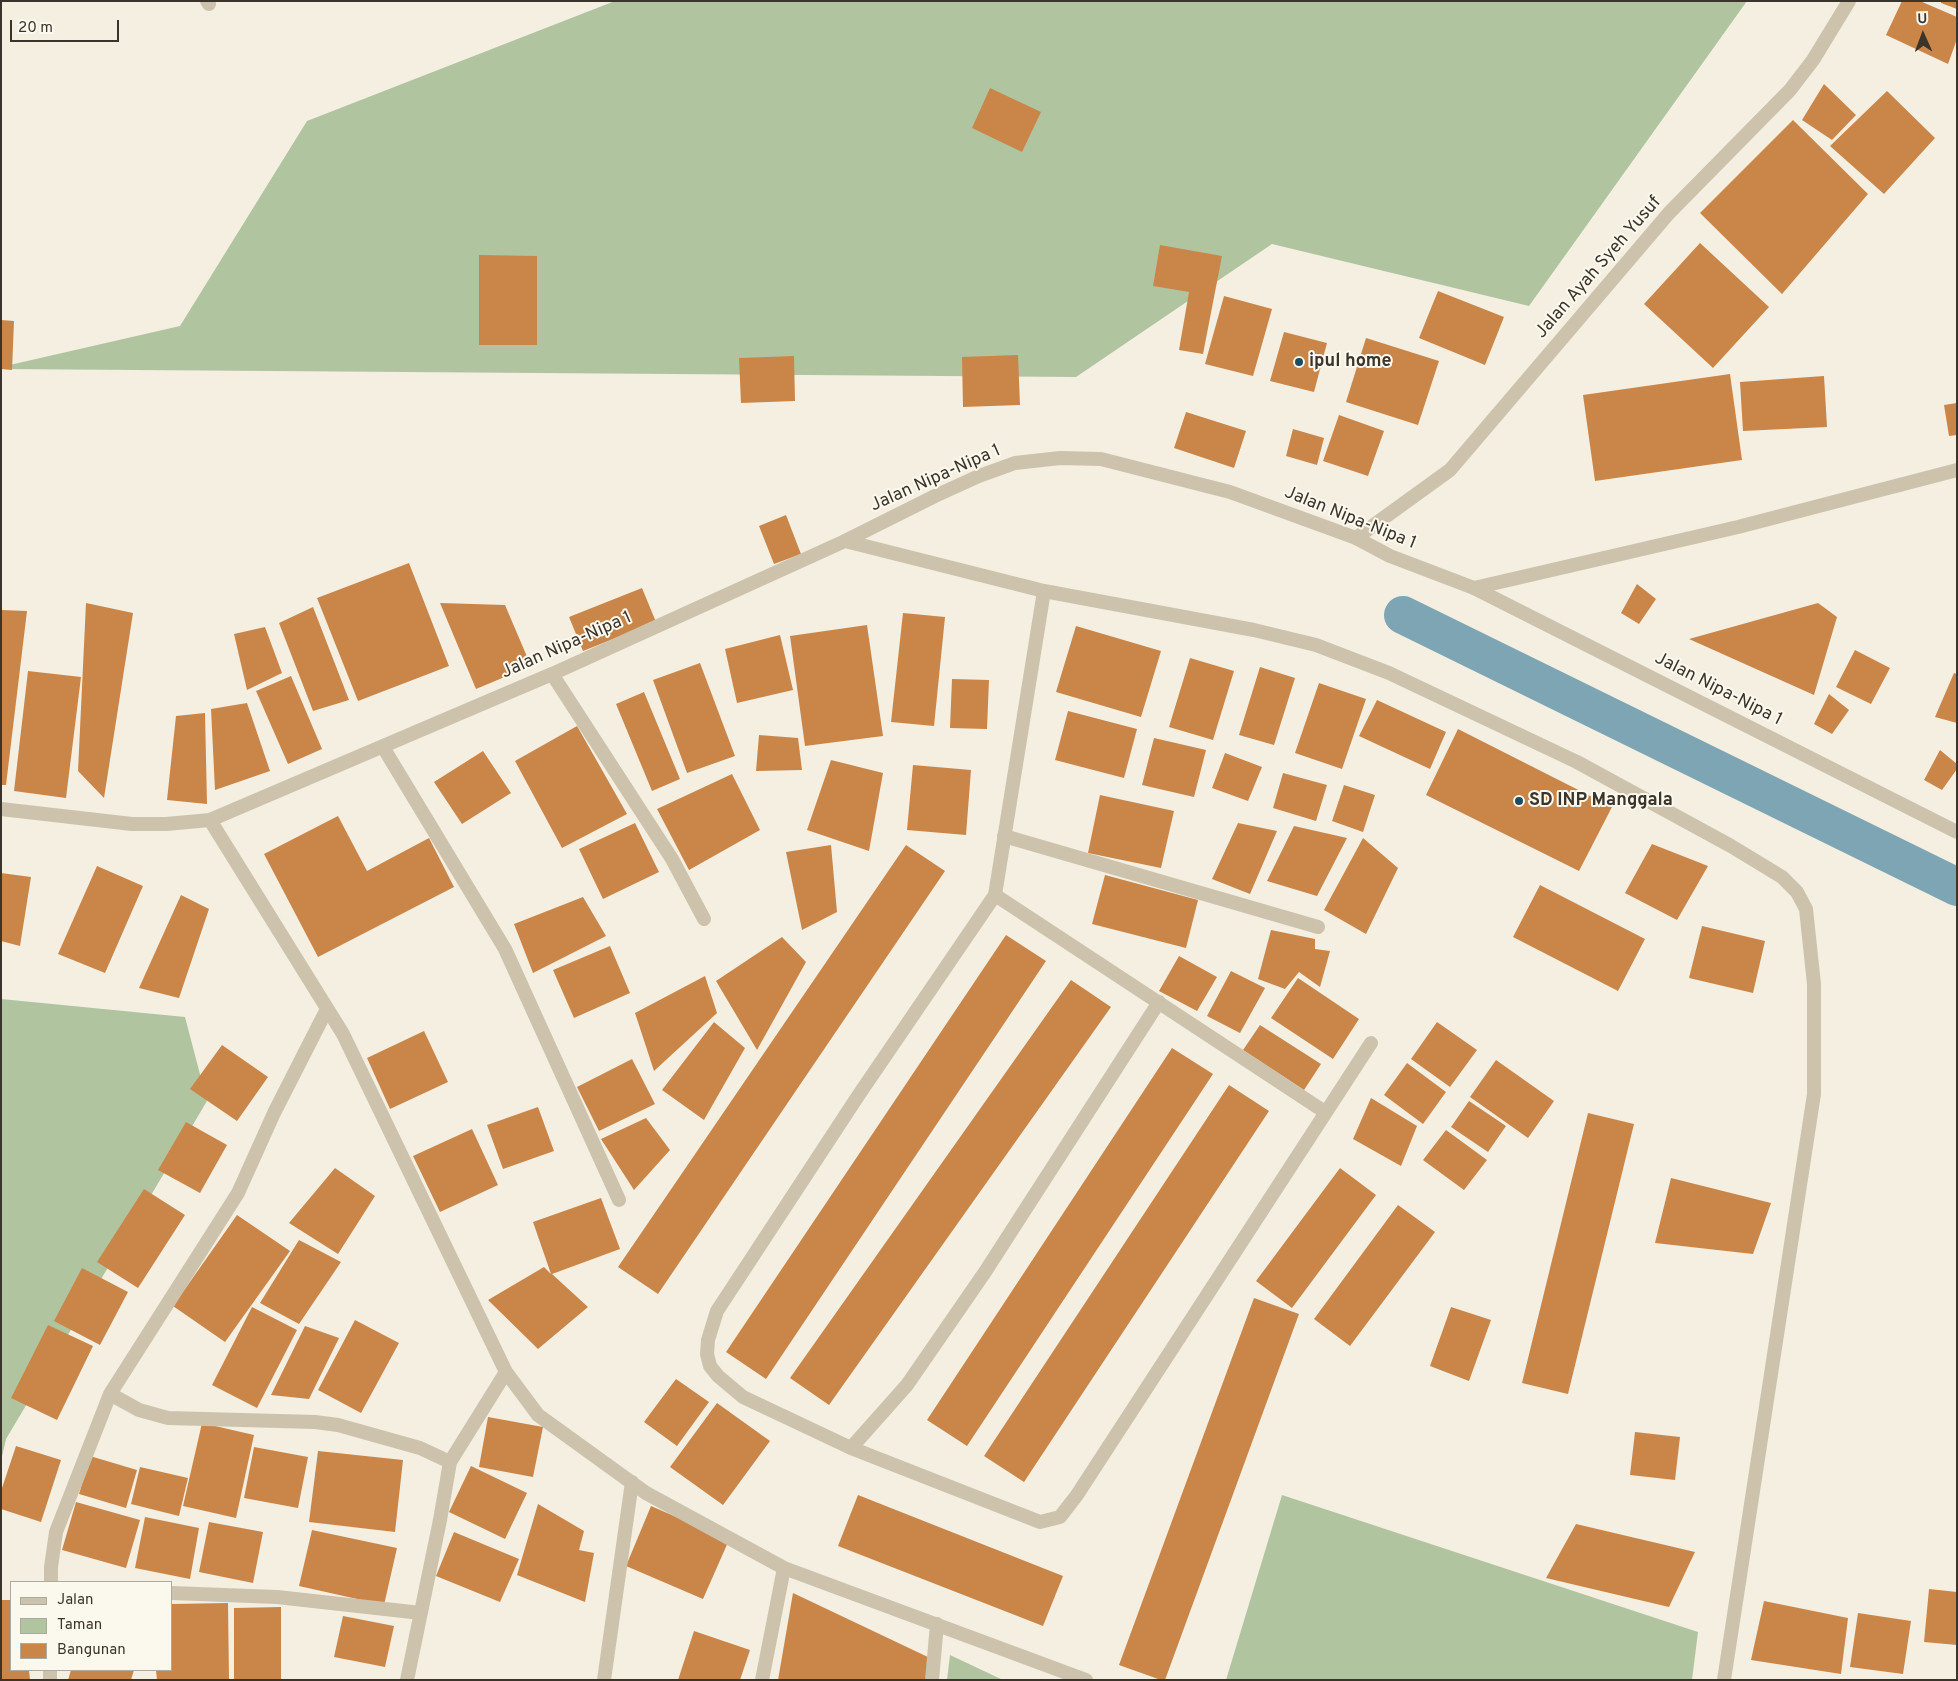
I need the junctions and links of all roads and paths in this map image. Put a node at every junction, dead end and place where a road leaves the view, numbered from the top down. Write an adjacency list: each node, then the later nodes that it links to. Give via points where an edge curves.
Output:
1 (1849, 1): 3 (street, Jalan Ayah Syeh Yusuf, via 1813,60 1790,90 1669,213 1450,470)
2 (1957, 470): 5 (street, via 1738,527)
3 (1356, 538): 4 (street, Jalan Nipa-Nipa 1, via 1230,492 1101,459 1060,458 1015,463 979,476); 5 (street, Jalan Nipa-Nipa 1, via 1390,556)
4 (845, 541): 6 (street); 7 (street, Jalan Nipa-Nipa 1)
5 (1474, 588): 11 (street, Jalan Nipa-Nipa 1)
6 (1044, 591): 12 (street); 36 (street, via 1254,630 1316,646 1389,673 1577,762 1731,846 1782,877 1797,892 1806,908 1814,976 1814,1094)
7 (552, 674): 8 (street, Jalan Nipa-Nipa 1); 14 (street, via 672,859)
8 (383, 747): 10 (street, Jalan Nipa-Nipa 1); 20 (street, via 505,949)
9 (1, 809): 10 (street, Jalan Nipa-Nipa 1, via 132,824)
10 (210, 820): 17 (street)
11 (1957, 832)
12 (1004, 836): 13 (street); 15 (street)
13 (995, 895): 16 (street); 23 (street, via 717,1311 708,1340 710,1366 744,1398)
14 (704, 919)
15 (1318, 927)
16 (1159, 1002): 19 (street); 23 (street, via 985,1272 907,1385)
17 (327, 1009): 21 (street, via 343,1034); 22 (street, via 238,1192)
18 (1371, 1043): 19 (street)
19 (1325, 1112): 23 (street, via 1060,1517 1040,1522)
20 (619, 1200)
21 (506, 1372): 24 (street); 25 (street, via 538,1415)
22 (110, 1394): 24 (street, via 139,1410 168,1418 338,1425 420,1448); 27 (street, via 56,1532)
23 (851, 1448)
24 (450, 1462): 29 (street)
25 (632, 1482): 26 (street, via 646,1493); 32 (street)
26 (784, 1568): 30 (street); 33 (street)
27 (51, 1581)
28 (172, 1594): 29 (street, via 277,1597)
29 (421, 1613): 31 (street)
30 (937, 1624): 34 (street); 35 (street)
31 (406, 1680)
32 (604, 1680)
33 (762, 1680)
34 (932, 1680)
35 (1086, 1680)
36 (1724, 1680)

